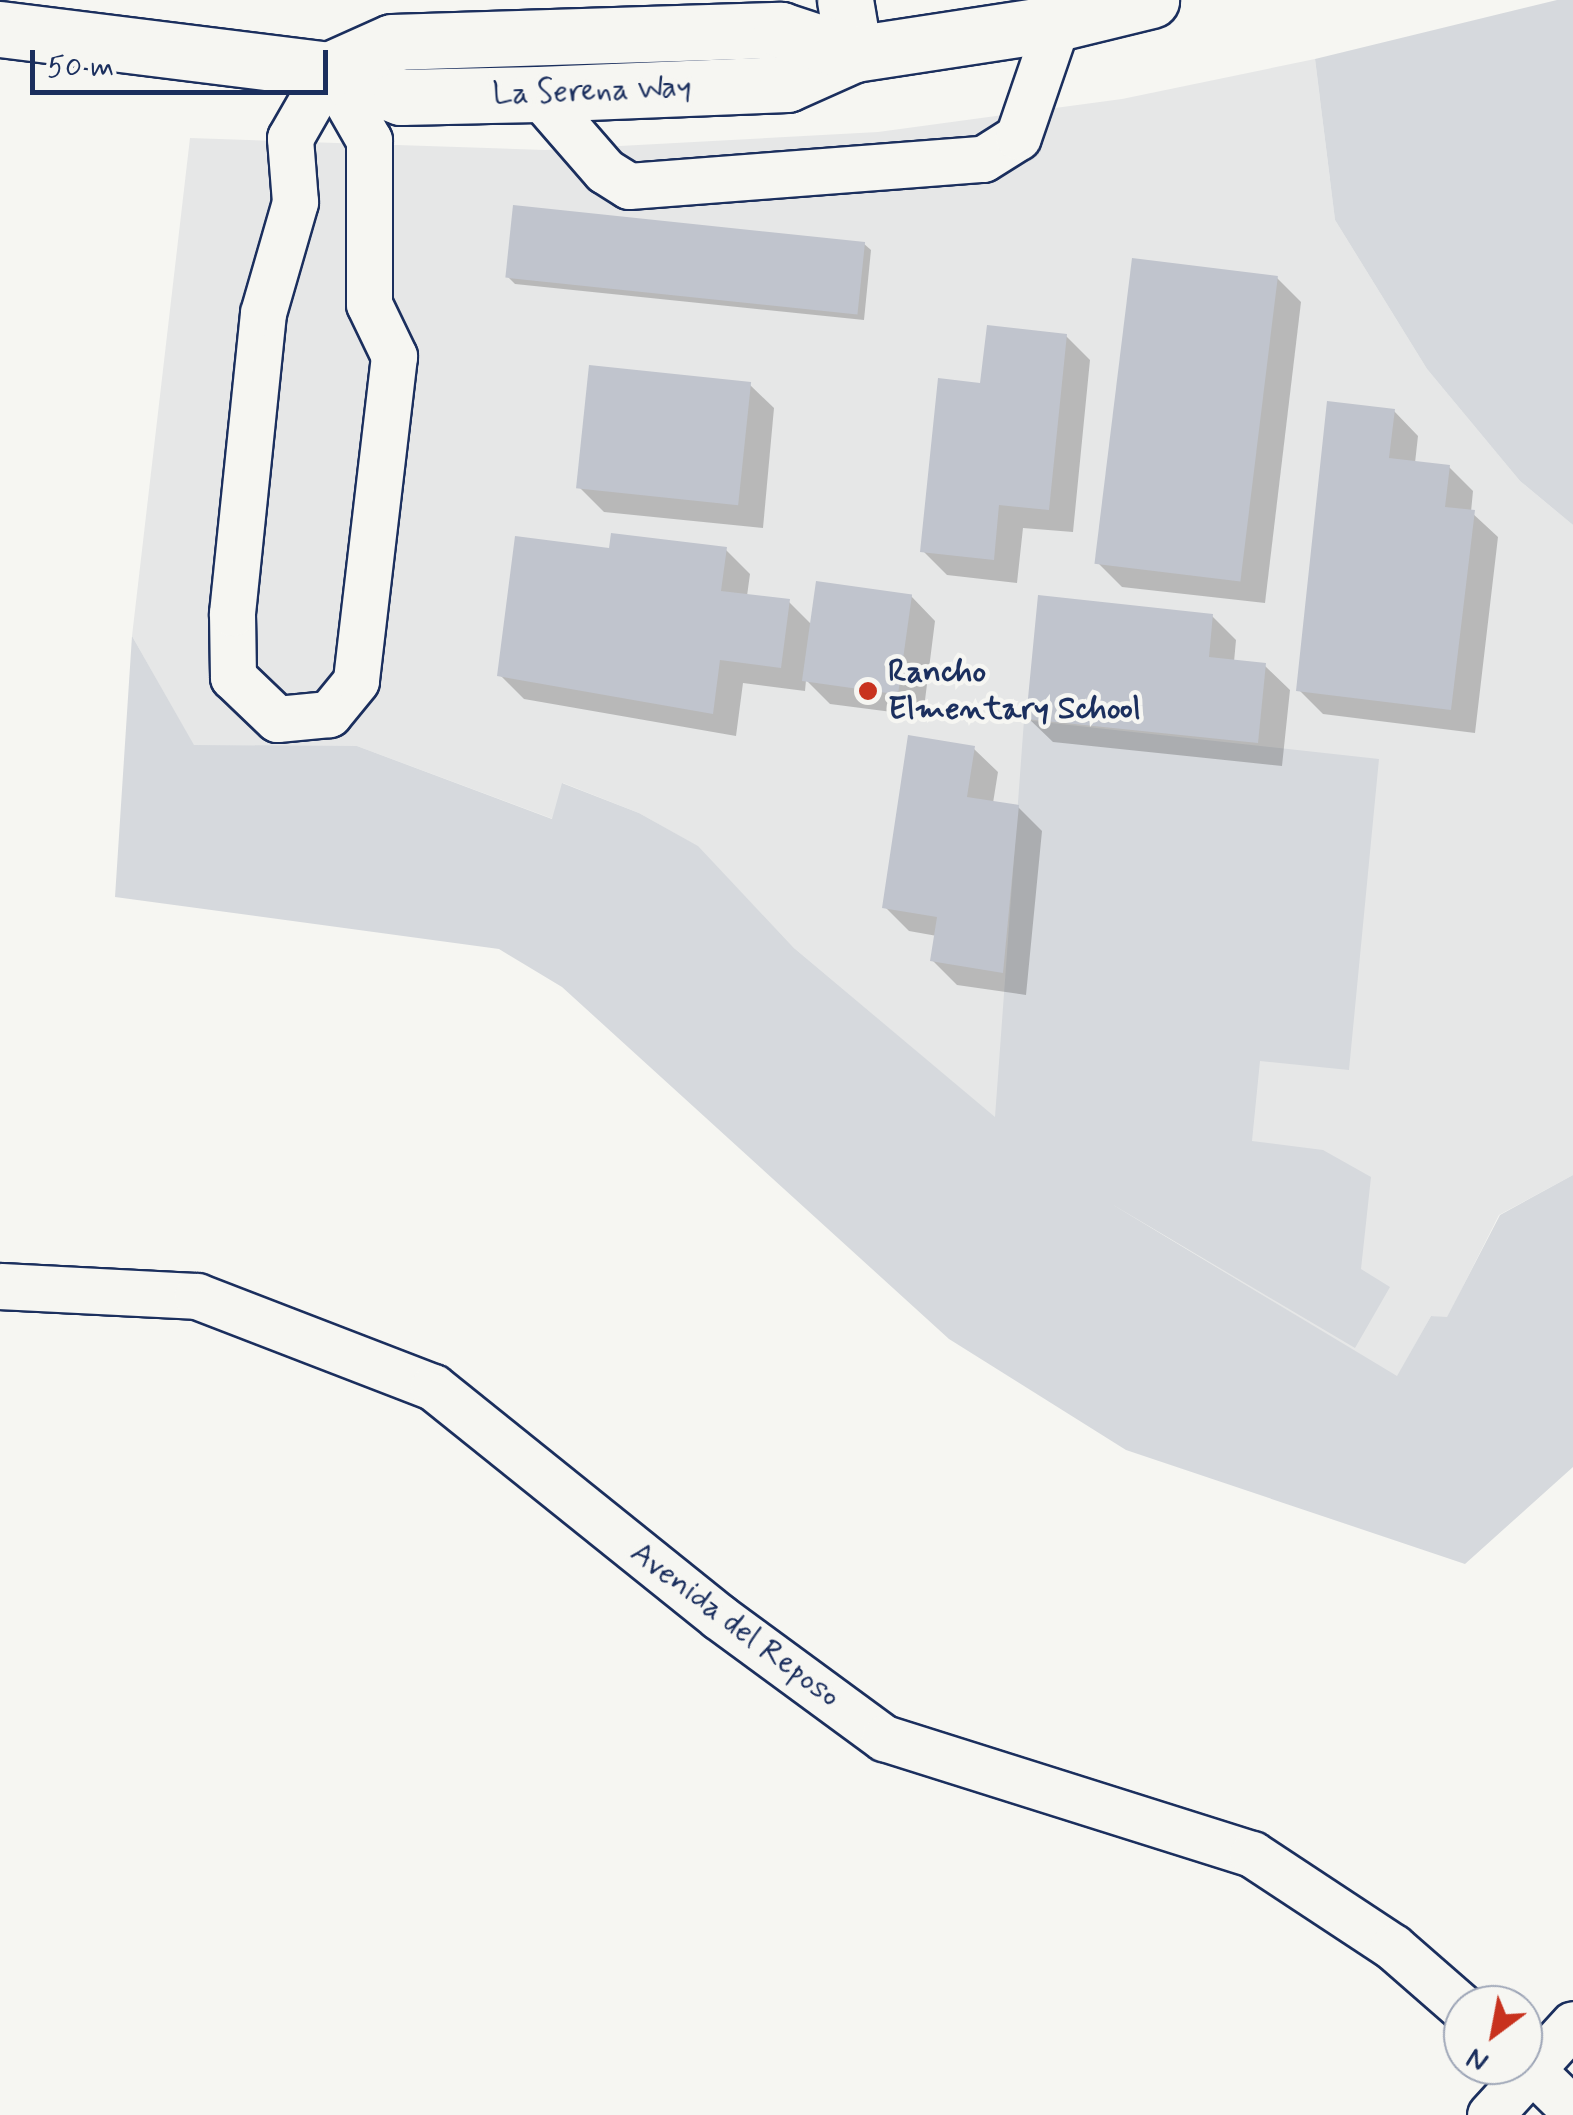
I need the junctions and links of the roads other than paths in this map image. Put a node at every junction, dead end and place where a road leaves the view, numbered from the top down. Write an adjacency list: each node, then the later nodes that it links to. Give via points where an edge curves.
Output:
1 (845, 0): 6 (main road)
2 (1151, 0): 4 (main road, La Serena Way)
3 (918, 22): 4 (main road, La Serena Way); 6 (main road, La Serena Way)
4 (1058, 23): 8 (street, via 1018,137 983,160 629,186 605,171)
5 (0, 29): 7 (main road, La Serena Way)
6 (854, 54): 7 (main road, La Serena Way, via 780,30 392,42); 8 (main road, La Serena Way, via 787,84)
7 (329, 70): 7 (street, via 290,138 295,202 263,313 232,613 233,677 277,720 330,714 356,681 394,356 369,304 369,140); 8 (main road, La Serena Way, via 400,97)
8 (538, 94)
9 (0, 1286): 10 (street, Avenida del Reposo, via 197,1296 433,1387 719,1617 884,1738 1252,1854 1394,1946)
10 (1443, 1990)
11 (1573, 2024): 12 (street)
12 (1543, 2051)
13 (1543, 2081): 15 (street)
14 (1512, 2085): 16 (street)
15 (1573, 2110)
16 (1490, 2115)

